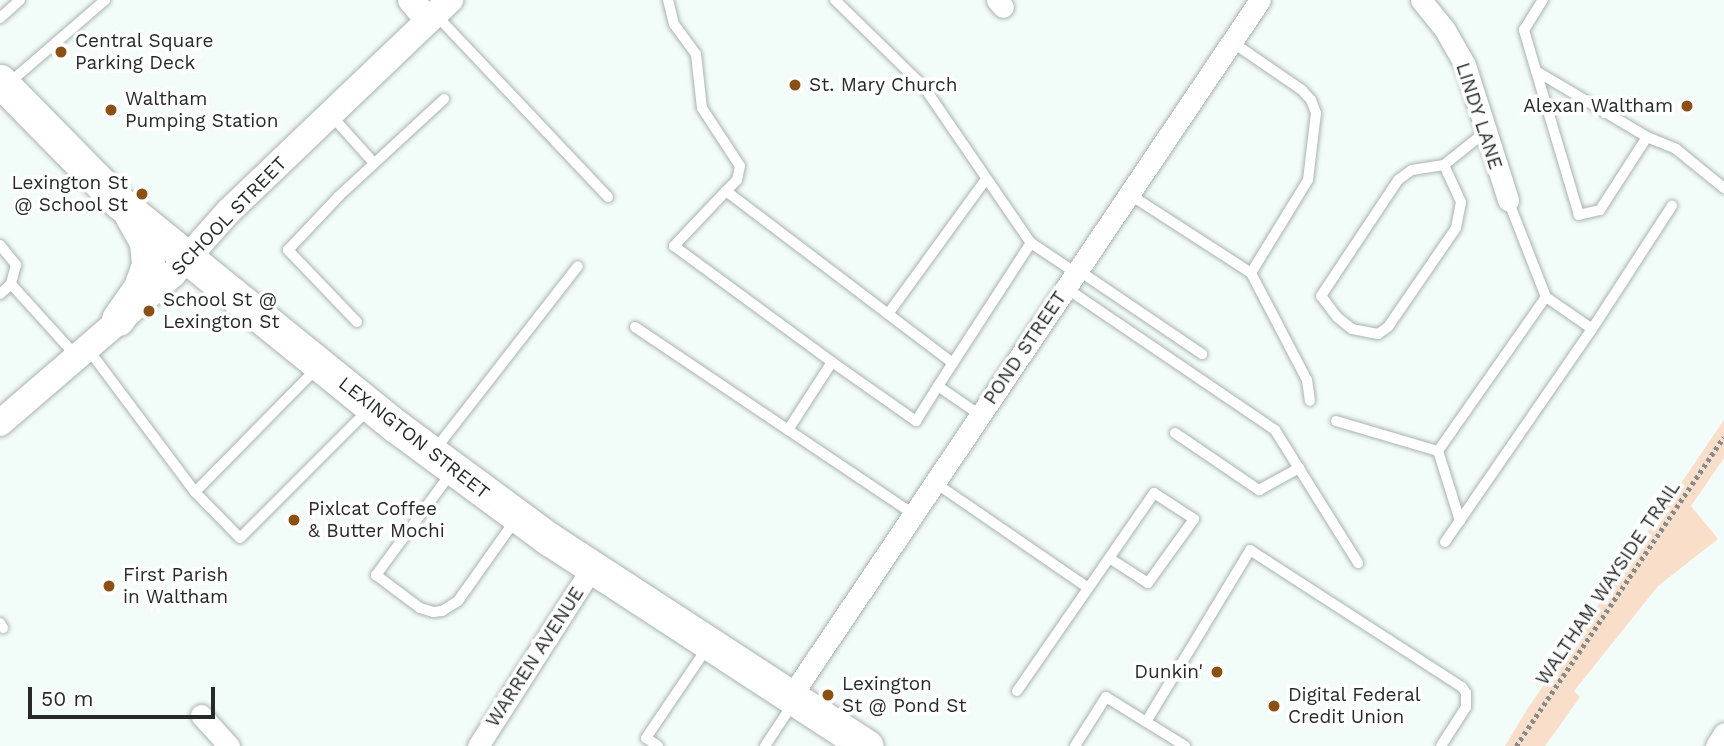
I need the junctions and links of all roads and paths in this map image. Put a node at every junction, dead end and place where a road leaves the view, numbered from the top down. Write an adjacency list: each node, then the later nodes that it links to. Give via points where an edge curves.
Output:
1 (20, 0): 10 (lane)
2 (105, 0): 13 (lane)
3 (411, 0): 9 (street)
4 (668, 0): 22 (lane, via 674,24 696,54 702,108 740,166 737,180)
5 (835, 0): 20 (lane, via 924,87)
6 (1259, 0): 11 (street, POND STREET)
7 (1422, 0): 16 (street, LINDY LANE, via 1465,65)
8 (1543, 0): 12 (lane, via 1524,30)
9 (438, 11): 15 (street, SCHOOL STREET); 24 (lane)
10 (0, 18)
11 (1231, 42): 23 (street, POND STREET); 32 (lane, via 1302,90 1316,113 1308,180)
12 (1536, 71): 17 (lane); 17 (lane, via 1579,215 1600,210)
13 (3, 84): 26 (main road, LEXINGTON STREET)
14 (444, 99): 18 (lane)
15 (330, 114): 18 (lane); 30 (street, SCHOOL STREET, via 229,211)
16 (1485, 132): 19 (lane); 25 (street, LINDY LANE)
17 (1647, 136): 21 (lane, via 1676,149)
18 (374, 163): 39 (lane, via 288,250)
19 (1444, 165): 19 (lane, via 1402,176 1321,296 1352,329 1378,334 1388,327 1456,228 1461,202)
20 (986, 179): 28 (lane); 37 (lane)
21 (1724, 188)
22 (726, 191): 37 (lane); 44 (lane, via 674,246)
23 (1129, 194): 32 (lane); 33 (street, POND STREET)
24 (608, 197)
25 (1508, 200): 36 (lane)
26 (120, 203): 30 (main road, LEXINGTON STREET); 38 (main road, via 144,237 149,260 140,287)
27 (1672, 206): 41 (lane)
28 (1031, 243): 33 (lane); 45 (lane)
29 (0, 245): 34 (lane, via 16,265)
30 (190, 258): 38 (street, SCHOOL STREET); 46 (main road, LEXINGTON STREET)
31 (578, 265): 57 (lane)
32 (1251, 273): 48 (lane, via 1307,380)
33 (1073, 277): 43 (lane); 50 (street, POND STREET); 58 (lane, via 1267,424)
34 (11, 284): 35 (lane); 42 (lane)
35 (0, 294)
36 (1546, 297): 41 (lane); 56 (lane)
37 (888, 314): 45 (lane)
38 (118, 319): 42 (street, SCHOOL STREET)
39 (357, 322)
40 (635, 327): 53 (lane)
41 (1592, 329): 63 (lane)
42 (81, 351): 52 (street, SCHOOL STREET); 60 (lane)
43 (1202, 354)
44 (832, 362): 47 (lane, via 916,421); 53 (lane)
45 (953, 363): 47 (lane)
46 (320, 365): 49 (main road, LEXINGTON STREET); 60 (lane)
47 (938, 386): 50 (lane)
48 (1310, 401)
49 (371, 407): 57 (main road, LEXINGTON STREET); 60 (lane, via 240,538)
50 (980, 415): 59 (street, POND STREET)
51 (1336, 421): 56 (lane)
52 (0, 423)
53 (788, 430): 61 (lane)
54 (1175, 433): 58 (lane, via 1259,491)
55 (1724, 436): 83 (path, WALTHAM WAYSIDE TRAIL)
56 (1438, 451): 63 (lane)
57 (443, 461): 62 (main road, LEXINGTON STREET); 62 (lane, via 376,575 420,608 442,611 458,601)
58 (1299, 468): 66 (lane)
59 (934, 482): 61 (street, POND STREET); 68 (lane)
60 (195, 492)
61 (913, 514): 71 (street, POND STREET)
62 (517, 516): 67 (main road, LEXINGTON STREET)
63 (1460, 521): 64 (lane)
64 (1446, 542)
65 (1109, 558): 65 (lane, via 1154,493 1195,519 1148,583); 68 (lane)
66 (1358, 563)
67 (592, 568): 69 (main road, LEXINGTON STREET); 76 (street, WARREN AVENUE)
68 (1088, 588): 70 (lane)
69 (709, 644): 71 (main road, LEXINGTON STREET); 77 (lane, via 646,737)
70 (1017, 691)
71 (793, 698): 78 (lane); 79 (main road, LEXINGTON STREET)
72 (201, 715): 75 (street)
73 (1146, 722): 80 (lane, via 1106,698); 81 (lane); 82 (lane, via 1250,550 1462,687 1466,707)
74 (1724, 733): 84 (street)
75 (224, 745)
76 (478, 746)
77 (658, 746)
78 (765, 746)
79 (866, 746)
80 (1075, 746)
81 (1185, 746)
82 (1441, 746)
83 (1517, 746)
84 (1716, 746)

